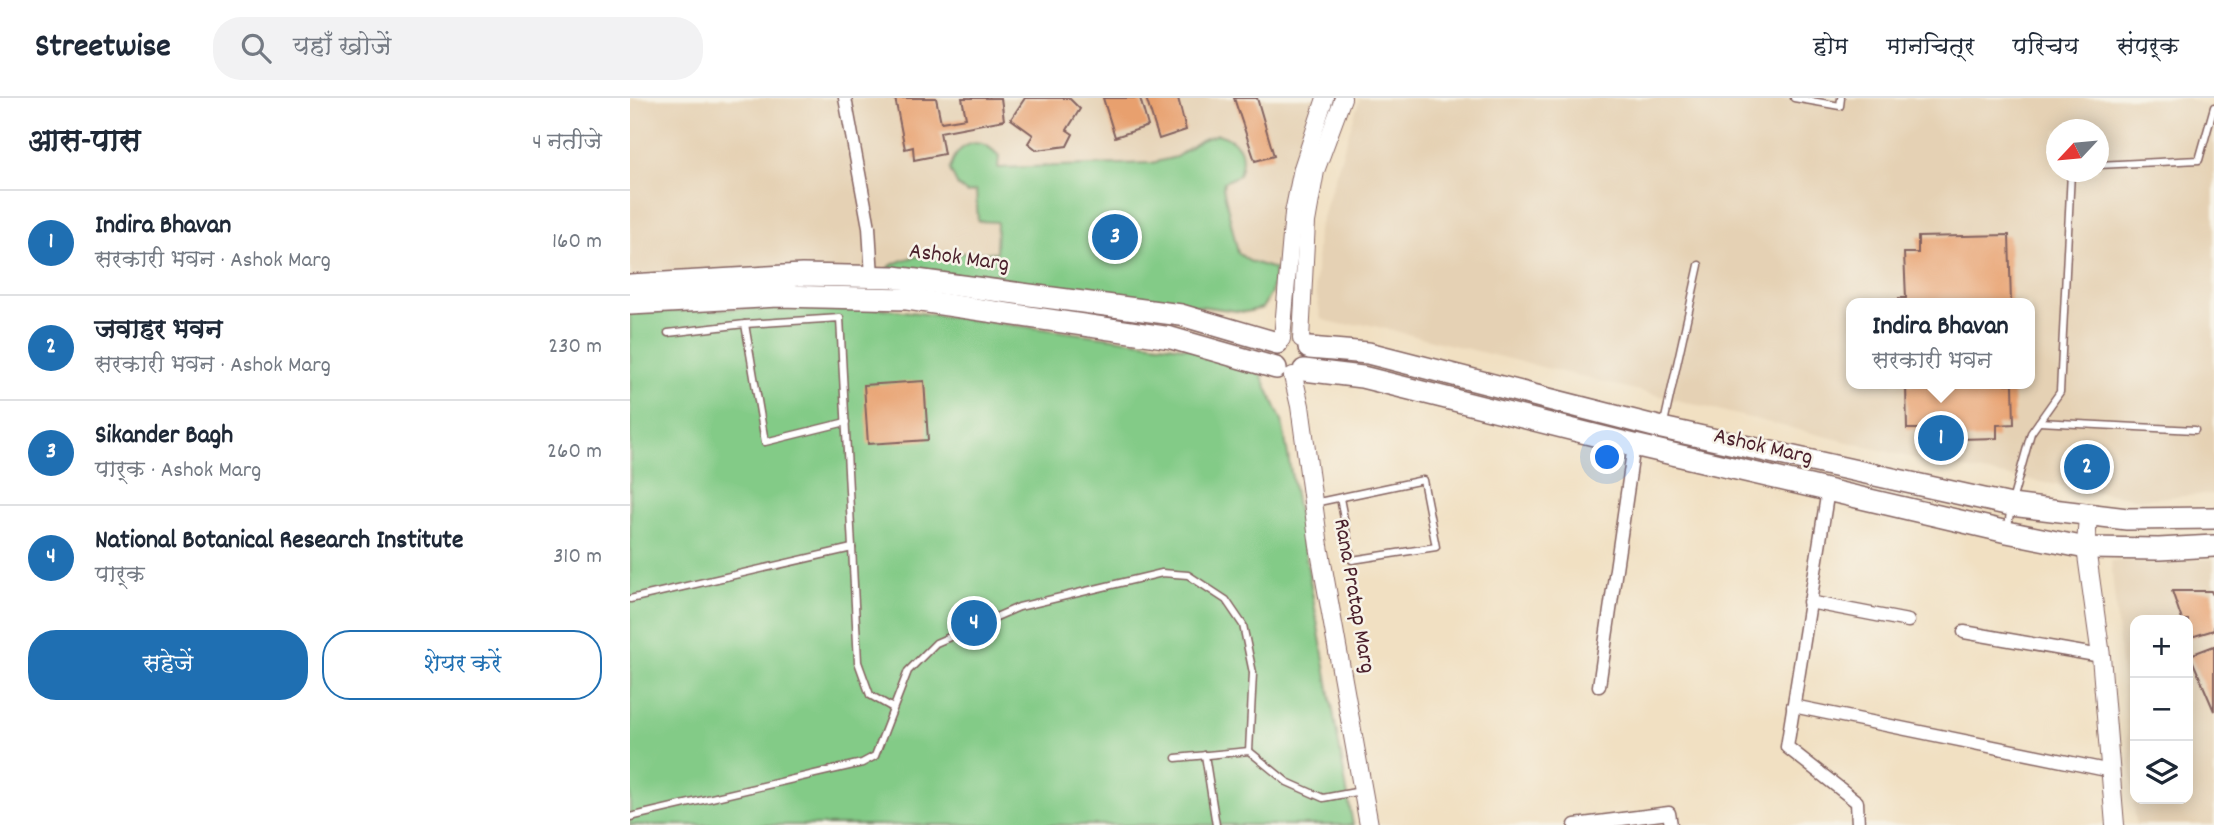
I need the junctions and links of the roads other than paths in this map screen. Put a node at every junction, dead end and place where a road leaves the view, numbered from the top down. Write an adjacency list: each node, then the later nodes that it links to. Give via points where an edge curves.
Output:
1 (845, 98): 10 (street, via 869,227)
2 (1325, 98): 16 (street, via 1293,213)
3 (1343, 98): 16 (street, via 1316,171)
4 (1794, 98): 5 (lane, via 1840,106)
5 (1841, 98)
6 (2214, 107): 7 (lane, via 2199,160)
7 (2109, 164)
8 (2070, 182): 19 (lane, via 2060,392)
9 (1699, 265): 20 (lane)
10 (872, 276): 11 (main road, Ashok Marg, via 802,275); 16 (main road, Ashok Marg, via 1181,315)
11 (630, 285)
12 (630, 304): 13 (main road, Ashok Marg, via 779,296)
13 (839, 307): 14 (lane); 17 (main road, Ashok Marg, via 907,299 1171,338); 18 (lane)
14 (745, 324): 15 (lane); 18 (lane, via 765,442)
15 (668, 332)
16 (1292, 342): 17 (main road, via 1310,360); 17 (main road, via 1272,355); 20 (main road, Ashok Marg, via 1368,353)
17 (1291, 371): 22 (main road, Ashok Marg, via 1362,377); 25 (main road, Rana Pratap Marg)
18 (845, 422): 31 (lane)
19 (2039, 422): 21 (lane); 26 (lane, via 2031,433)
20 (1662, 428): 26 (main road, Ashok Marg)
21 (2194, 430)
22 (1634, 445): 23 (main road, Ashok Marg); 38 (street)
23 (1828, 490): 29 (main road, Ashok Marg); 34 (street)
24 (1340, 498): 24 (lane, via 1423,480 1436,547 1352,560); 25 (lane)
25 (1312, 503): 45 (main road, Rana Pratap Marg)
26 (2011, 505): 27 (main road, Ashok Marg); 29 (lane)
27 (2088, 514): 28 (main road, Ashok Marg, via 2127,519); 32 (main road)
28 (2214, 518)
29 (2007, 533): 32 (main road, Ashok Marg)
30 (2214, 546): 32 (main road, Ashok Marg)
31 (852, 548): 33 (lane); 40 (lane, via 858,662 870,695)
32 (2087, 548): 37 (main road)
33 (630, 599)
34 (1809, 602): 35 (street); 39 (street)
35 (1908, 621)
36 (1964, 632): 37 (street)
37 (2101, 656): 44 (main road)
38 (1599, 686)
39 (1793, 706): 44 (street); 51 (street, via 1787,747 1857,802)
40 (893, 708): 41 (lane, via 908,671 936,643 1019,607 1162,573 1188,575 1226,600 1243,625 1252,673); 46 (lane, via 875,756 862,763)
41 (1249, 751): 42 (lane); 45 (lane, via 1287,782 1323,798)
42 (1205, 755): 43 (lane); 47 (lane)
43 (1176, 758)
44 (2111, 771): 52 (main road)
45 (1363, 790): 48 (main road, Rana Pratap Marg)
46 (630, 817)
47 (1216, 825)
48 (1369, 825)
49 (1575, 825): 50 (street, via 1670,813)
50 (1671, 825)
51 (1858, 825)
52 (2115, 825)

